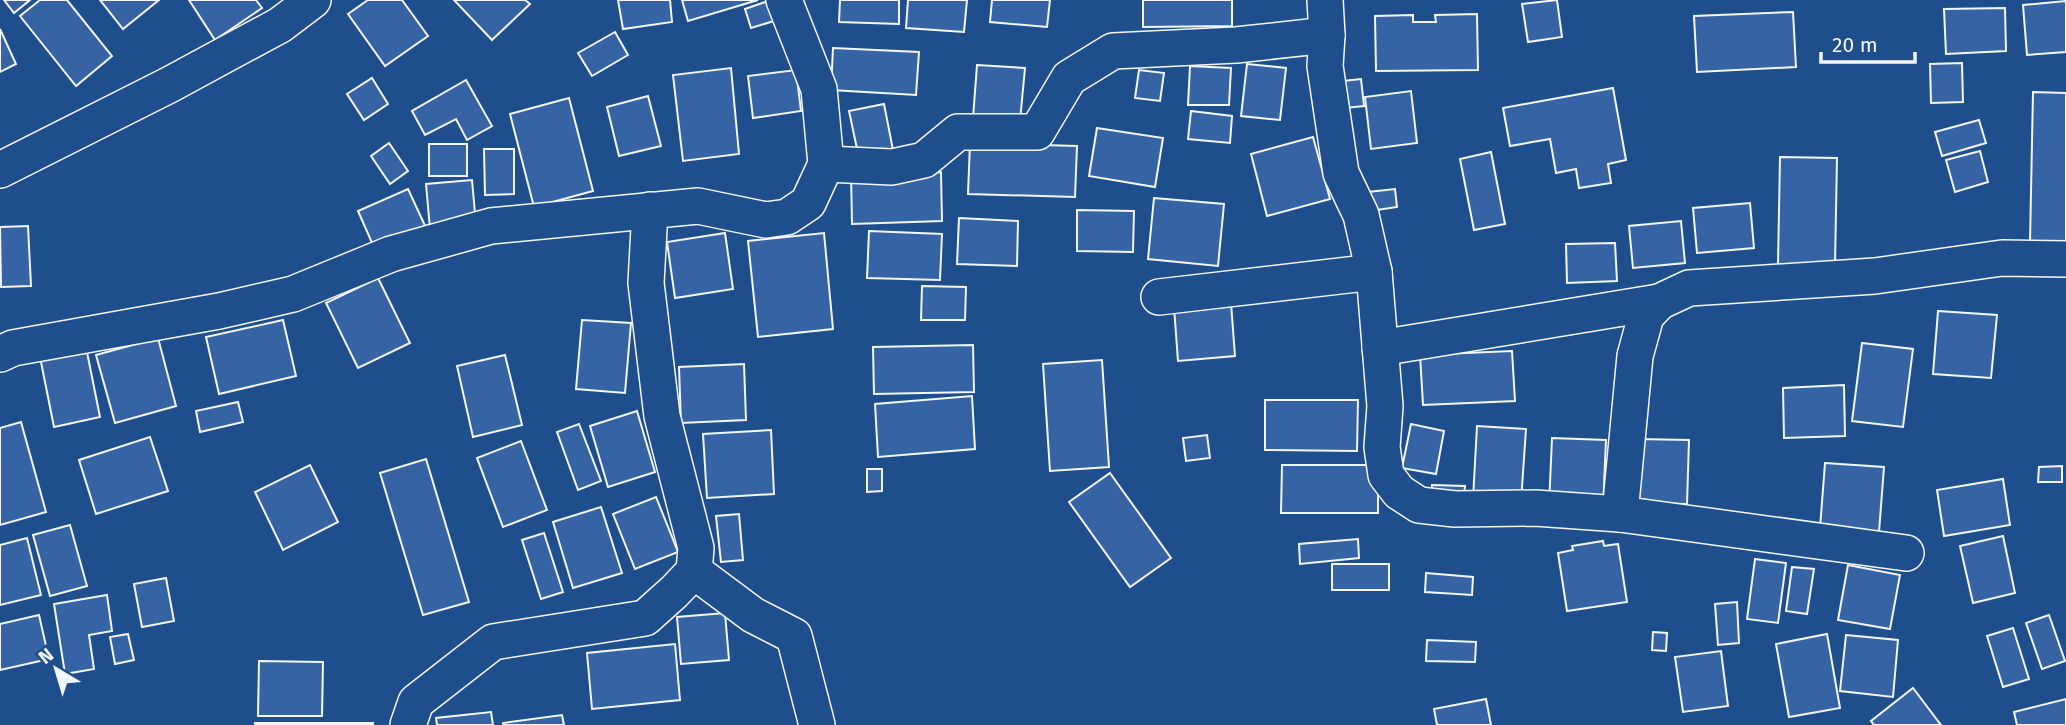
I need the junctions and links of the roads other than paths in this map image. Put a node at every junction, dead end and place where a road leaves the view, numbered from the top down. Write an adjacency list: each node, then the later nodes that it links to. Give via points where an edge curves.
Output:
1 (313, 0): 6 (street, via 280,24 169,85)
2 (784, 0): 5 (street, via 819,89)
3 (1325, 0): 4 (street)
4 (1327, 35): 5 (street, via 1113,51 1069,78 1037,132 958,132 924,160 892,167); 9 (street, via 1325,66 1341,173 1361,215)
5 (826, 164): 7 (street, via 808,203 787,217 766,220 698,206)
6 (0, 170)
7 (650, 210): 13 (street, via 491,226 391,254 293,294); 16 (street, via 646,283 662,416 696,548)
8 (2066, 259): 11 (street, via 2001,258 1875,276 1689,288)
9 (1374, 272): 10 (street); 12 (street)
10 (1159, 298)
11 (1659, 302): 12 (street); 14 (street, via 1646,316 1635,356)
12 (1380, 348): 14 (street, via 1385,406 1382,447 1386,475 1399,492 1419,505 1455,509)
13 (0, 354)
14 (1620, 514): 15 (street)
15 (1906, 553)
16 (694, 571): 17 (street, via 645,618 493,642 416,702); 18 (street, via 753,615 794,636)
17 (408, 725)
18 (817, 725)

